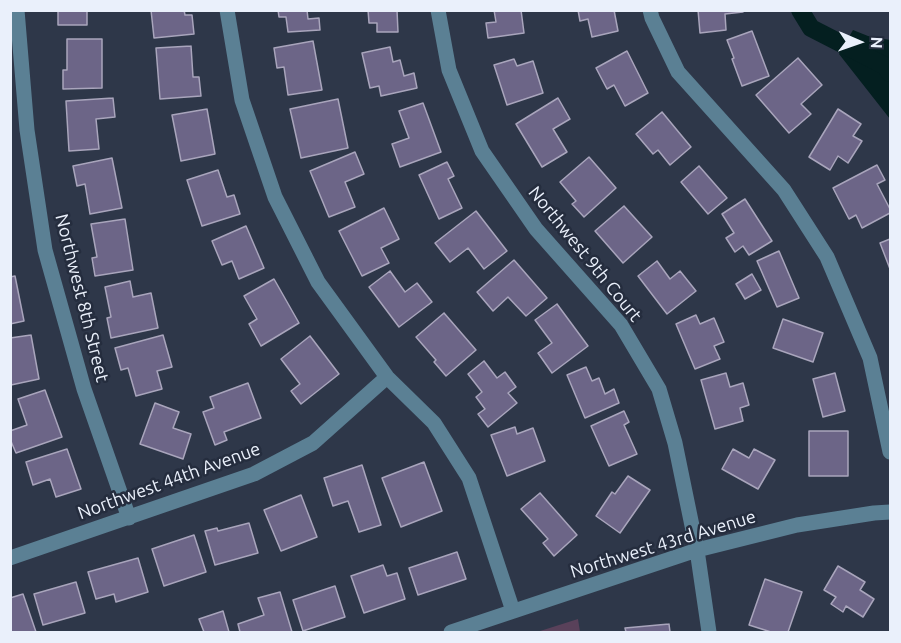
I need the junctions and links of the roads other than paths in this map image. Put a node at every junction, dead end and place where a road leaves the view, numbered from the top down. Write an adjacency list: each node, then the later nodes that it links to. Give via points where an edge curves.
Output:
1 (17, 10): 8 (street, Northwest 8th Street, via 27,130 45,250 84,389)
2 (227, 10): 5 (street, via 242,100 275,196 318,282)
3 (438, 10): 9 (street, Northwest 9th Court, via 449,70 482,151 536,229 621,325 659,389 675,443)
4 (650, 10): 6 (street, via 678,72 784,190 827,257 870,358)
5 (387, 377): 8 (street, Northwest 44th Avenue, via 313,443 254,474); 11 (street, via 434,423 470,478)
6 (891, 452)
7 (891, 512): 9 (street, Northwest 43rd Avenue, via 797,525)
8 (129, 518): 10 (street, Northwest 44th Avenue)
9 (697, 550): 11 (street, Northwest 43rd Avenue); 14 (street, Northwest 9th Court)
10 (10, 558)
11 (513, 611): 12 (street, Northwest 43rd Avenue)
12 (469, 630): 13 (street, Northwest 43rd Avenue)
13 (451, 633)
14 (709, 633)

